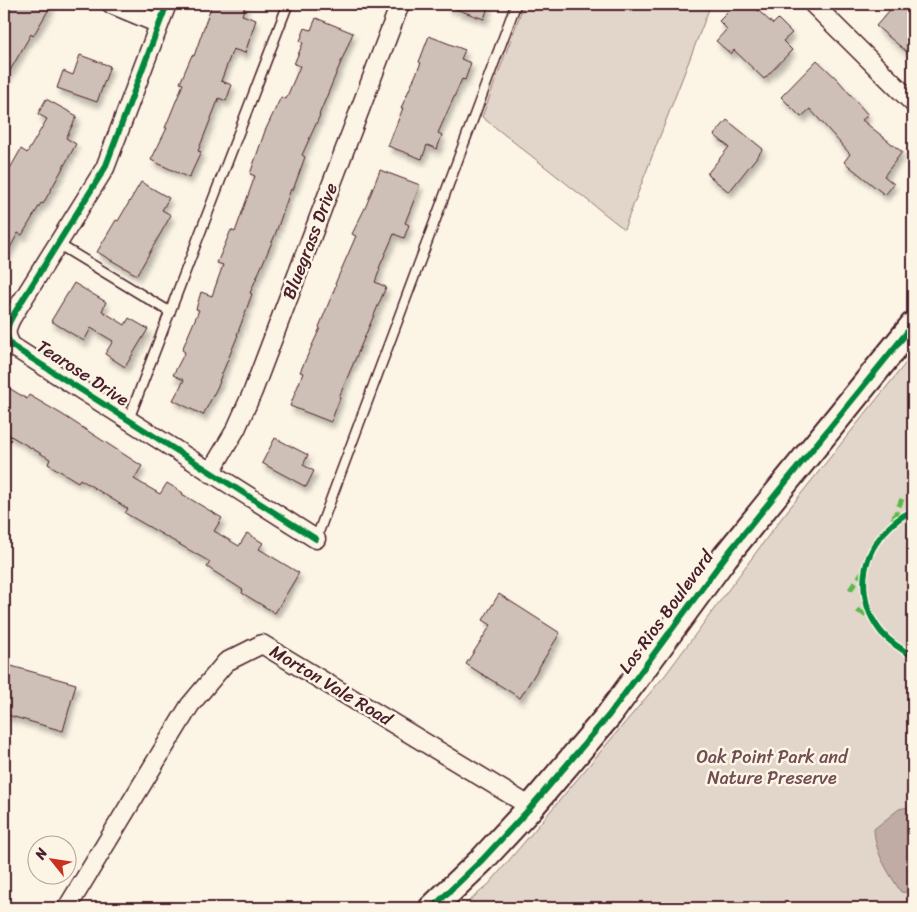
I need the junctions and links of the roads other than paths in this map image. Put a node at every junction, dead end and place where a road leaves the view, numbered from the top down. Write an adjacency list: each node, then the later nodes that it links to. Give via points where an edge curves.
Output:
1 (111, 4): 7 (street)
2 (167, 4): 7 (street, Tearose Drive)
3 (288, 4): 10 (lane)
4 (400, 4): 13 (street, Bluegrass Drive, via 253,391 236,429)
5 (516, 4): 14 (lane)
6 (813, 4): 8 (street)
7 (159, 24): 9 (street, Tearose Drive, via 105,168)
8 (913, 103)
9 (58, 244): 10 (lane); 12 (street, Tearose Drive, via 6,328 8,341)
10 (170, 312): 12 (lane)
11 (913, 325): 15 (street, Los Rios Boulevard, via 724,557 610,715)
12 (128, 420): 13 (street, Tearose Drive)
13 (210, 473): 14 (street, Tearose Drive)
14 (316, 539)
15 (531, 807): 16 (street, Morton Vale Road, via 262,644 226,662 190,705); 17 (street, Los Rios Boulevard)
16 (67, 908)
17 (432, 908)

